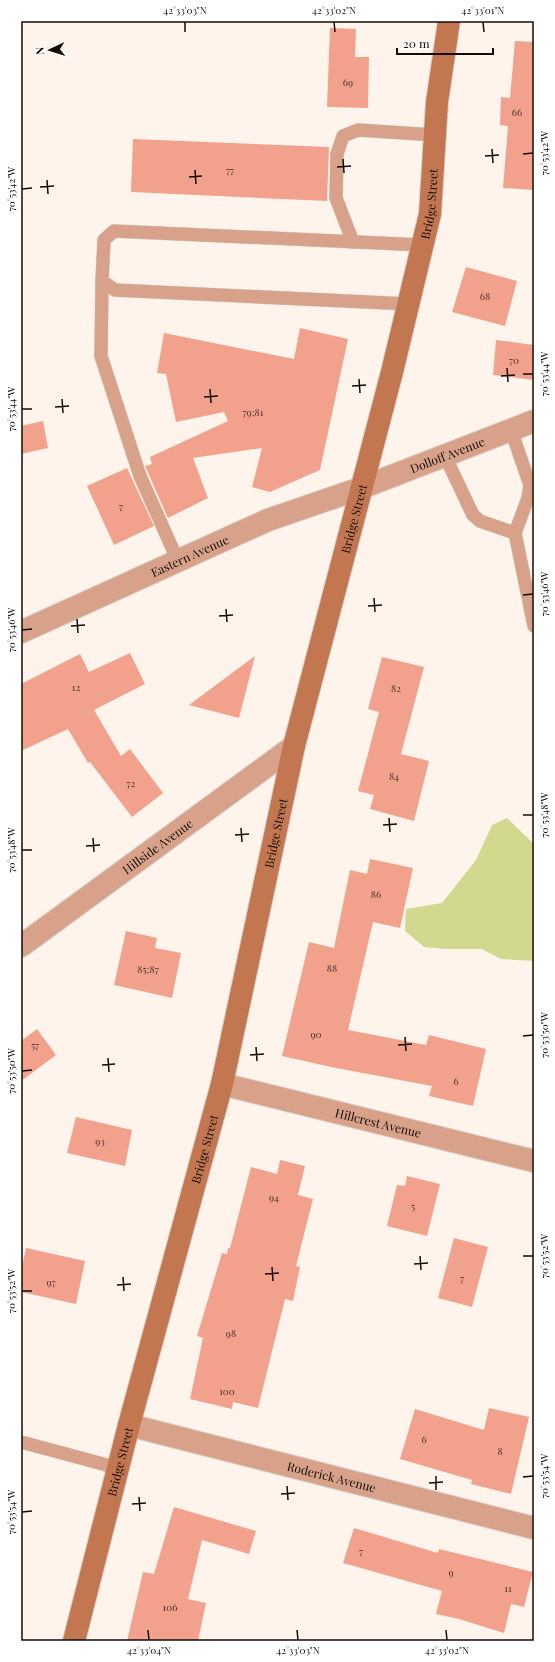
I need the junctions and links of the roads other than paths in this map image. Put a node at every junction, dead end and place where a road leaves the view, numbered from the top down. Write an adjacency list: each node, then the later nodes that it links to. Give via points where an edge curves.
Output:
1 (449, 21): 2 (main road, Bridge Street, via 437,102)
2 (435, 135): 3 (lane, via 358,130 343,136 337,154 336,198); 4 (main road, Bridge Street, via 430,214)
3 (353, 242): 4 (lane); 5 (lane, via 114,231 104,240)
4 (423, 245): 6 (main road, Bridge Street)
5 (102, 281): 6 (lane, via 115,290); 12 (lane, via 101,356 140,476)
6 (409, 304): 10 (main road, Bridge Street)
7 (534, 421): 8 (street, Dolloff Avenue)
8 (511, 430): 9 (street, Dolloff Avenue); 11 (lane, via 530,486)
9 (445, 456): 10 (street, Dolloff Avenue); 11 (lane, via 473,515 480,522)
10 (361, 488): 12 (street, Eastern Avenue, via 268,520); 15 (main road, Bridge Street)
11 (515, 533): 13 (lane)
12 (178, 561): 14 (street, Eastern Avenue)
13 (534, 626)
14 (21, 632)
15 (294, 746): 16 (street, Hillside Avenue); 17 (main road, Bridge Street)
16 (21, 946)
17 (222, 1084): 18 (street, Hillcrest Avenue); 19 (main road, Bridge Street)
18 (534, 1161)
19 (129, 1425): 21 (main road, Bridge Street); 22 (street, Roderick Avenue)
20 (21, 1442): 21 (lane)
21 (118, 1468): 23 (main road, Bridge Street)
22 (534, 1528)
23 (74, 1641)

